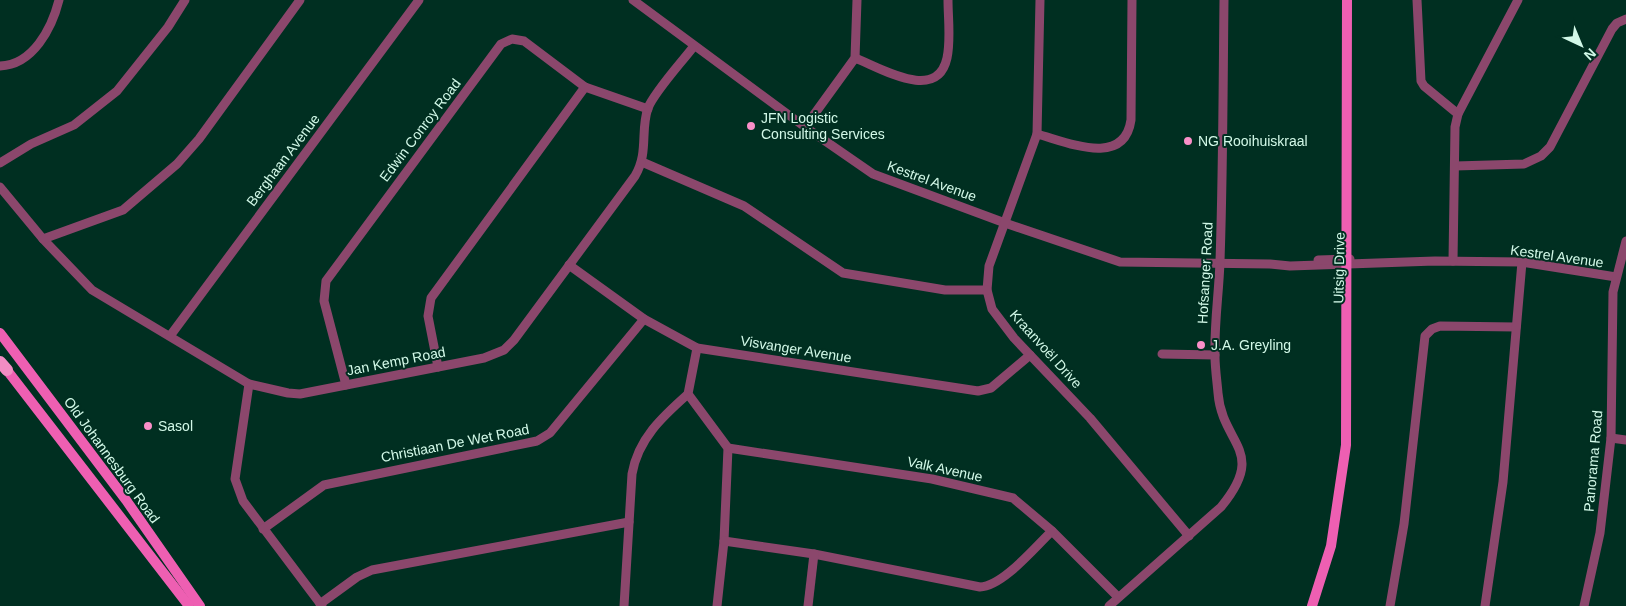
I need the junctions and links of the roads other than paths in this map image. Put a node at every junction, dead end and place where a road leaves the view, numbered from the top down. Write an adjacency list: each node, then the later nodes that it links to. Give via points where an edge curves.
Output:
1 (59, 0): 17 (street, via 34,50 18,61)
2 (185, 0): 24 (street, via 168,27 117,91 74,124)
3 (300, 0): 28 (street, via 199,139 177,164 123,210)
4 (418, 0): 40 (street, Berghaan Avenue)
5 (632, 0): 15 (street, Kestrel Avenue)
6 (857, 0): 16 (street)
7 (948, 0): 16 (street, via 948,55 937,76 925,82 914,81)
8 (1040, 0): 22 (street, Kraanvoël Drive)
9 (1132, 0): 22 (street, via 1131,120 1124,139 1109,148 1095,149)
10 (1224, 0): 33 (street, Hofsanger Road)
11 (1347, 0): 31 (main road, Uitsig Drive, via 1348,122 1352,173)
12 (1417, 0): 20 (street, via 1420,81)
13 (1518, 0): 20 (street)
14 (1626, 19): 25 (street, via 1612,29 1550,147 1541,156 1524,164)
15 (694, 46): 19 (street, Jan Kemp Road); 21 (street, Kestrel Avenue)
16 (855, 58): 21 (street)
17 (0, 66)
18 (585, 87): 19 (street, Edwin Conroy Road); 46 (street, via 431,298 428,316); 48 (street, Edwin Conroy Road, via 524,41 508,40 498,48 326,281 324,301)
19 (648, 109): 23 (street, Jan Kemp Road)
20 (1458, 114): 25 (street)
21 (805, 127): 27 (street, Kestrel Avenue, via 872,174)
22 (1037, 134): 27 (street, Kraanvoël Drive)
23 (642, 162): 34 (street, Jan Kemp Road); 36 (street, via 744,206 843,273 945,290)
24 (0, 163)
25 (1454, 166): 30 (street)
26 (0, 187): 28 (street, Jan Kemp Road)
27 (1005, 223): 33 (street, Kestrel Avenue, via 1122,262); 36 (street, Kraanvoël Drive, via 989,266)
28 (43, 238): 40 (street, Jan Kemp Road, via 92,290)
29 (1626, 241): 35 (street, Panorama Road)
30 (1453, 261): 31 (street, Kestrel Avenue, via 1412,258); 32 (street, Kestrel Avenue)
31 (1350, 262): 33 (street, Kestrel Avenue, via 1290,266); 67 (main road, Uitsig Drive, via 1350,401 1343,473 1333,538)
32 (1522, 262): 35 (street, Kestrel Avenue); 38 (street)
33 (1220, 263): 43 (street, Hofsanger Road)
34 (569, 265): 37 (street, Visvanger Avenue); 46 (street, Jan Kemp Road, via 504,350 484,358)
35 (1616, 277): 50 (street, Panorama Road)
36 (987, 290): 44 (street, Kraanvoël Drive, via 997,317)
37 (644, 320): 41 (street, Visvanger Avenue); 54 (street, Christiaan De Wet Road, via 550,433 537,441 332,482 309,493)
38 (1516, 326): 68 (street, via 1440,326 1432,328 1424,336 1404,524); 69 (street, via 1503,482)
39 (0, 333): 62 (main road, Old Johannesburg Road, via 126,500)
40 (170, 336): 47 (street, Jan Kemp Road)
41 (697, 348): 44 (street, Visvanger Avenue, via 978,391 991,388); 49 (street)
42 (1162, 354): 43 (street)
43 (1214, 354): 56 (street, Hofsanger Road, via 1219,405 1237,440 1242,463 1233,492)
44 (1030, 355): 56 (street, Kraanvoël Drive, via 1090,418)
45 (2, 364): 61 (main road, Old Johannesburg Road)
46 (438, 367): 48 (street, Jan Kemp Road)
47 (249, 384): 48 (street, Jan Kemp Road, via 294,394); 54 (street, via 235,484 242,501)
48 (346, 385)
49 (688, 394): 52 (street); 53 (street, via 663,416 640,447 632,474)
50 (1610, 438): 51 (street); 70 (street, Panorama Road, via 1600,537)
51 (1626, 440)
52 (728, 448): 55 (street, Valk Avenue, via 932,478 1008,496); 57 (street)
53 (629, 522): 60 (street, via 372,570 357,577); 63 (street)
54 (263, 529): 60 (street)
55 (1052, 531): 58 (street, via 1001,579 986,587); 59 (street, Valk Avenue)
56 (1188, 536): 59 (street, Hofsanger Road)
57 (724, 541): 58 (street); 64 (street)
58 (814, 554): 65 (street)
59 (1118, 597): 66 (street, Hofsanger Road)
60 (321, 605)
61 (189, 606)
62 (200, 606)
63 (624, 606)
64 (717, 606)
65 (808, 606)
66 (1109, 606)
67 (1312, 606)
68 (1390, 606)
69 (1485, 606)
70 (1584, 606)

